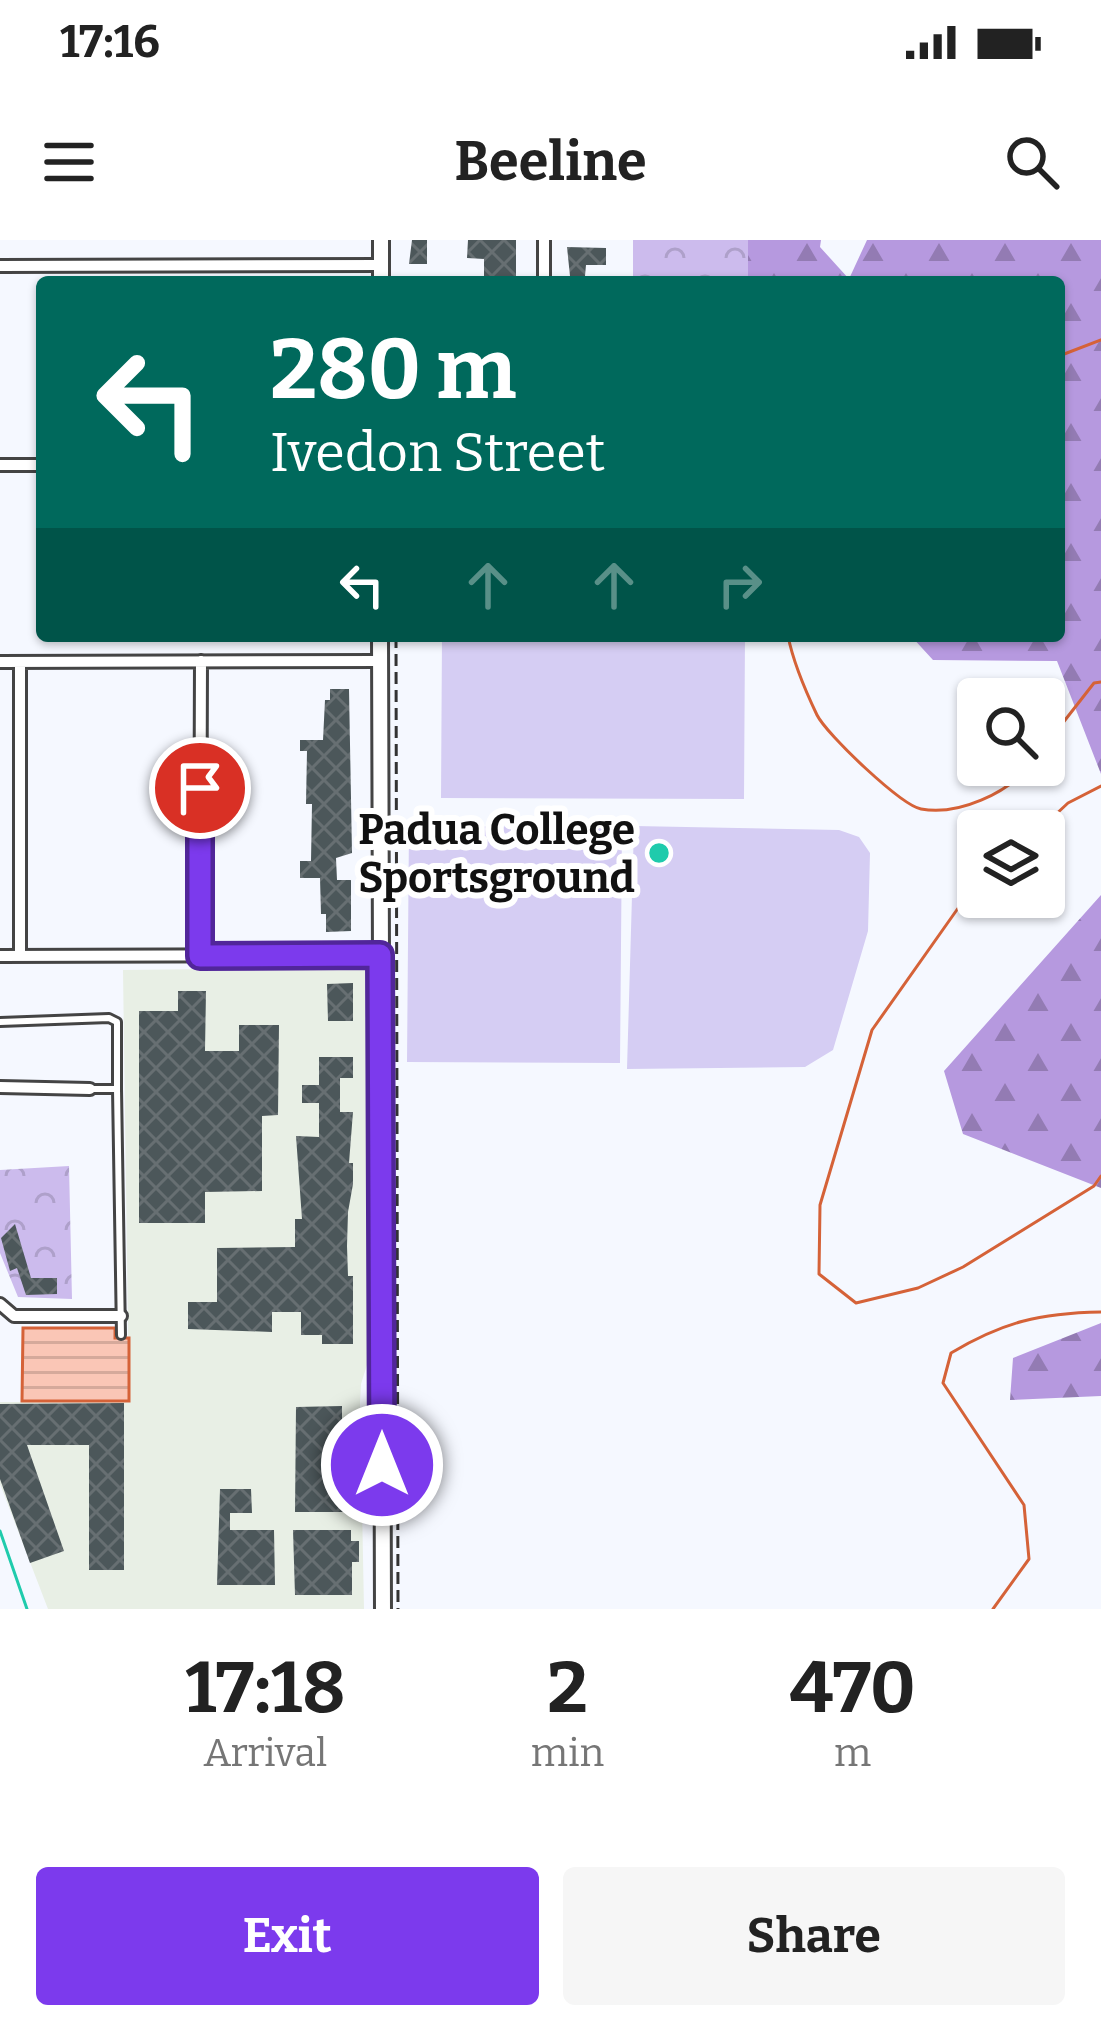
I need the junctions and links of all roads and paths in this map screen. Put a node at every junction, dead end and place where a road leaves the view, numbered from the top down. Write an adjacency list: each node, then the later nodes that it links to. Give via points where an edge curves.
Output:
1 (381, 240): 3 (street)
2 (544, 240): 6 (street)
3 (382, 265): 4 (street); 5 (street)
4 (0, 266)
5 (382, 276)
6 (544, 276)
7 (36, 464): 8 (street)
8 (0, 465)
9 (380, 642): 12 (street)
10 (396, 642): 27 (path)
11 (200, 661): 12 (street); 14 (street); 18 (street)
12 (380, 661): 15 (street)
13 (0, 662): 14 (street)
14 (20, 662): 17 (street)
15 (380, 955): 18 (street); 26 (street)
16 (0, 956): 17 (street)
17 (20, 956): 18 (street)
18 (200, 956)
19 (0, 1022): 22 (lane, via 117,1022)
20 (0, 1088): 21 (street)
21 (90, 1089): 22 (lane)
22 (117, 1089): 24 (lane)
23 (0, 1304): 24 (street, via 14,1316)
24 (121, 1316): 25 (lane)
25 (121, 1335)
26 (383, 1609)
27 (398, 1609)

